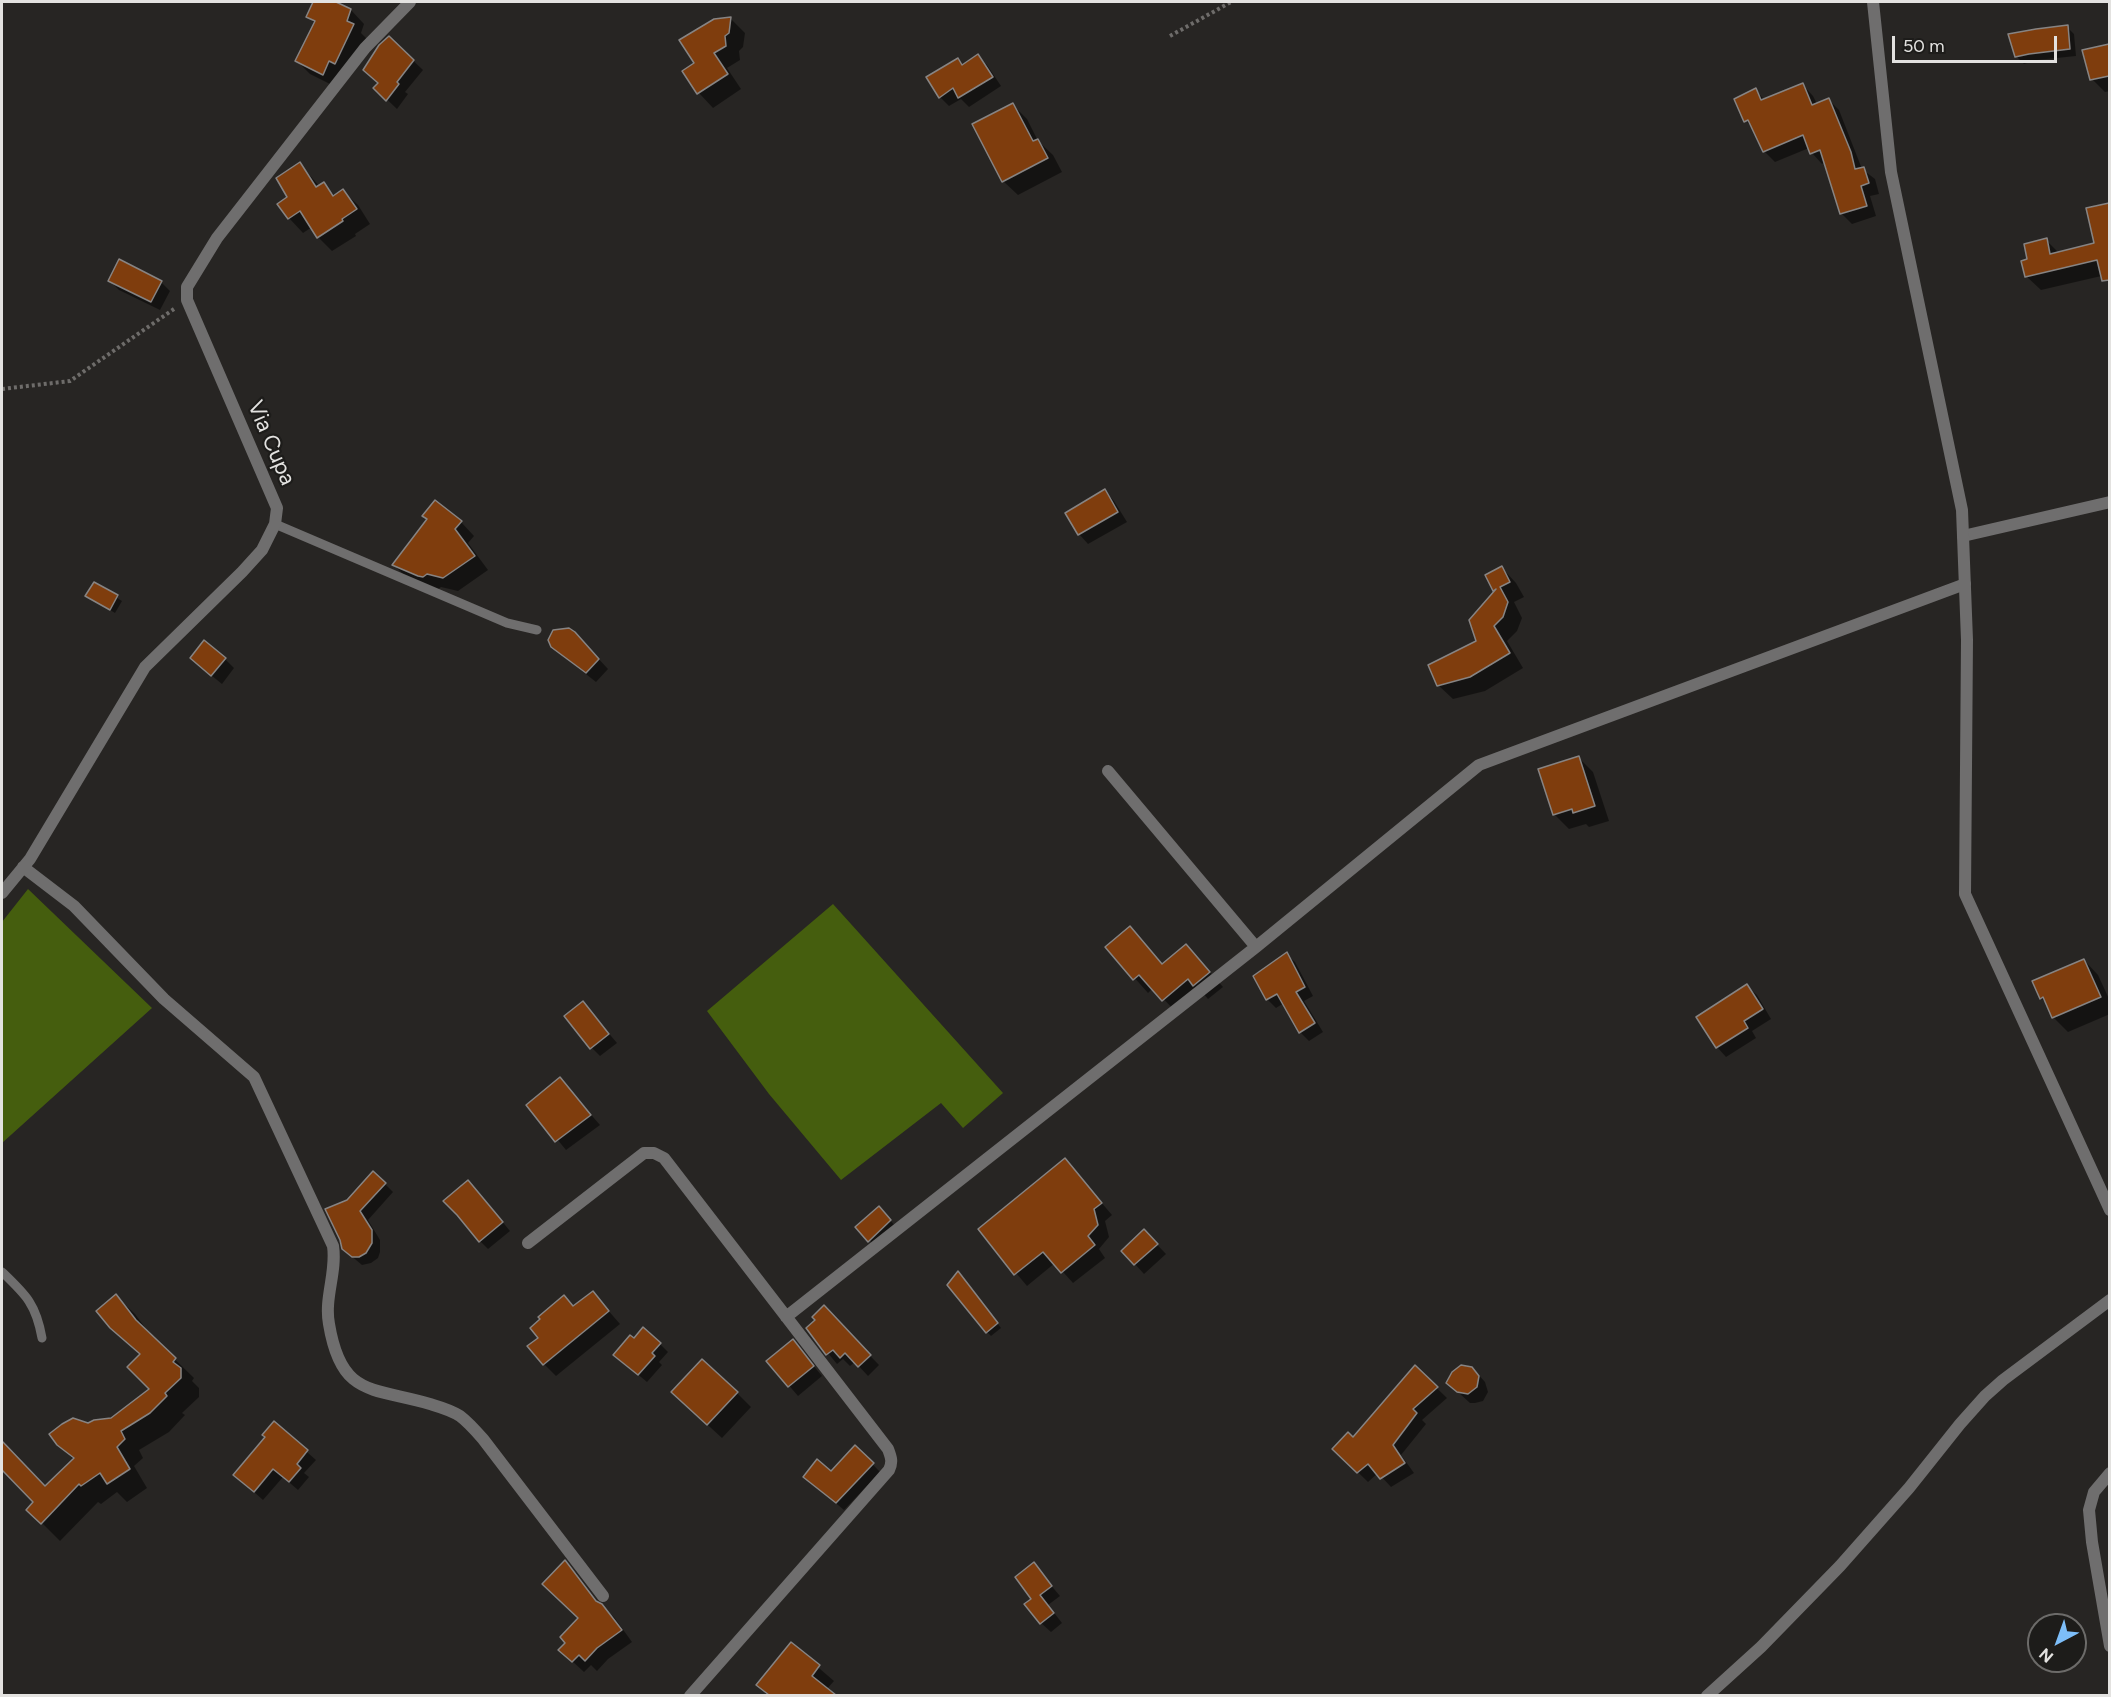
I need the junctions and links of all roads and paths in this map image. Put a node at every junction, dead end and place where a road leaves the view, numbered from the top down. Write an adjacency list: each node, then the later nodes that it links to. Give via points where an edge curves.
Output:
1 (410, 2): 5 (street, via 365,48 217,238 187,287)
2 (1231, 2): 4 (path)
3 (1873, 2): 9 (street, via 1891,172 1962,510)
4 (1170, 36)
5 (187, 300): 6 (path, via 70,381); 8 (street, Via Cupa, via 277,508)
6 (2, 389)
7 (2109, 502): 9 (street)
8 (275, 524): 11 (lane, via 507,623); 13 (street, via 262,550 242,572 144,667)
9 (1963, 536): 10 (street)
10 (1965, 584): 15 (street, via 1479,765); 16 (street, via 1965,894)
11 (537, 630)
12 (1108, 771): 15 (street)
13 (23, 867): 14 (street); 23 (street, via 74,906 164,999 254,1077 333,1246 328,1322 344,1371 367,1388 444,1408 460,1416 483,1439)
14 (2, 893)
15 (1256, 947): 20 (street)
16 (2109, 1210)
17 (528, 1243): 20 (street, via 644,1153 654,1153 664,1158)
18 (2, 1272): 21 (lane, via 29,1298)
19 (2109, 1300): 26 (street, via 1985,1396 1840,1566 1761,1647)
20 (786, 1317): 25 (street, via 888,1449 892,1463)
21 (42, 1338)
22 (2109, 1473): 24 (street, via 2094,1492 2089,1510)
23 (603, 1596)
24 (2109, 1647)
25 (690, 1695)
26 (1707, 1695)

